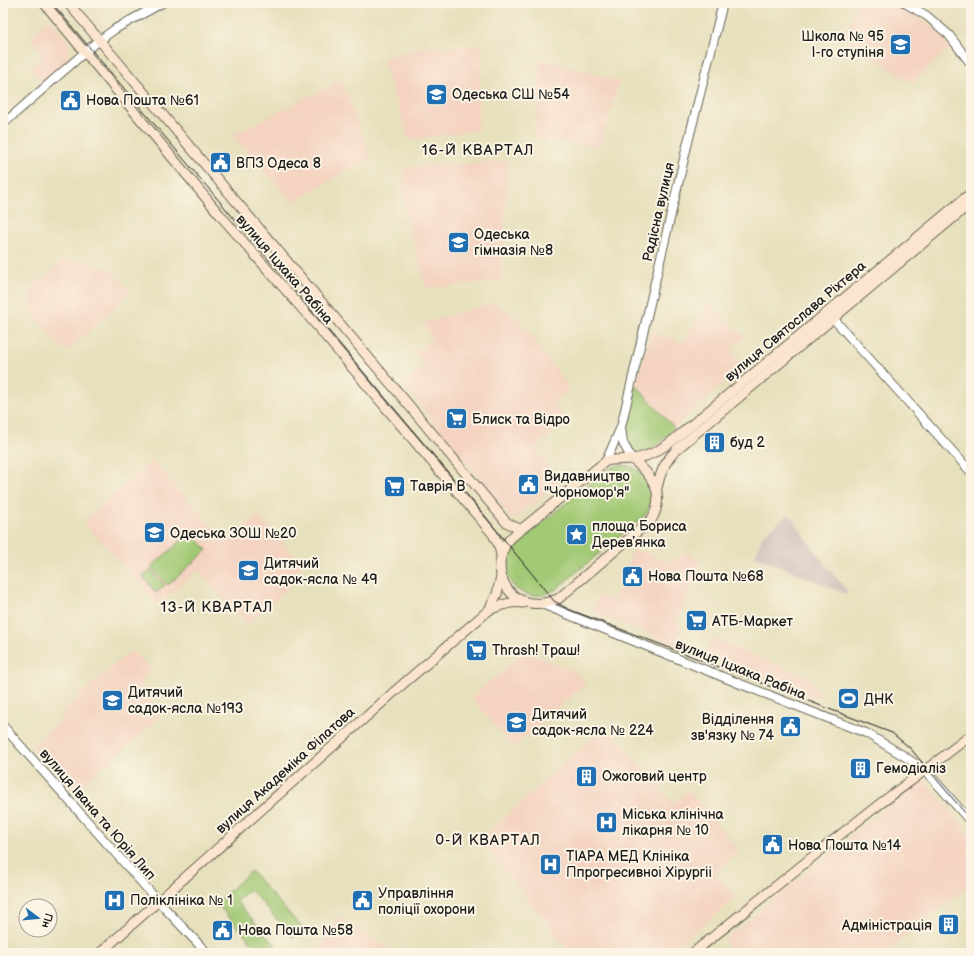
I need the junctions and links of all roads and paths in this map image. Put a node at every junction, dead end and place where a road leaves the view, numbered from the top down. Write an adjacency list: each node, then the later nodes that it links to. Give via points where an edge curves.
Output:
1 (44, 3): 7 (main road, вулиця Іцхака Рабіна)
2 (68, 3): 6 (main road, вулиця Іцхака Рабіна)
3 (162, 3): 6 (street)
4 (723, 3): 13 (street, Радісна вулиця)
5 (906, 3): 8 (street, via 927,16 949,35)
6 (100, 40): 7 (street); 18 (main road, вулиця Іцхака Рабіна, via 506,522)
7 (85, 52): 9 (street); 19 (main road, вулиця Іцхака Рабіна, via 220,215 493,534)
8 (971, 64)
9 (3, 124)
10 (971, 193): 12 (main road, вулиця Святослава Ріхтера)
11 (971, 203): 12 (main road, вулиця Святослава Ріхтера)
12 (830, 315): 14 (main road, вулиця Святослава Ріхтера, via 672,442 647,456); 16 (street); 17 (main road, вулиця Святослава Ріхтера, via 677,449 663,467)
13 (621, 427): 14 (street, Радісна вулиця, via 623,443); 15 (street, Радісна вулиця)
14 (632, 459): 15 (main road); 17 (main road, via 645,469)
15 (606, 461): 18 (main road)
16 (971, 472)
17 (657, 488): 22 (main road, via 658,509 652,519 573,588 558,599)
18 (521, 530): 19 (main road, via 507,543)
19 (501, 555): 20 (main road)
20 (501, 576): 21 (main road, via 512,594); 23 (main road, вулиця Академіка Філатова, via 497,594)
21 (531, 604): 22 (main road); 23 (main road, вулиця Академіка Філатова, via 515,602)
22 (542, 604): 26 (street, вулиця Іцхака Рабіна, via 866,733)
23 (489, 610): 28 (main road, вулиця Академіка Філатова)
24 (3, 726): 28 (street, вулиця Івана та Юрія Лип)
25 (971, 735): 26 (main road)
26 (924, 770): 27 (street, вулиця Іцхака Рабіна); 31 (main road)
27 (971, 822)
28 (158, 901): 29 (main road, вулиця Академіка Філатова); 30 (street, вулиця Івана та Юрія Лип)
29 (100, 953)
30 (207, 953)
31 (694, 953)

